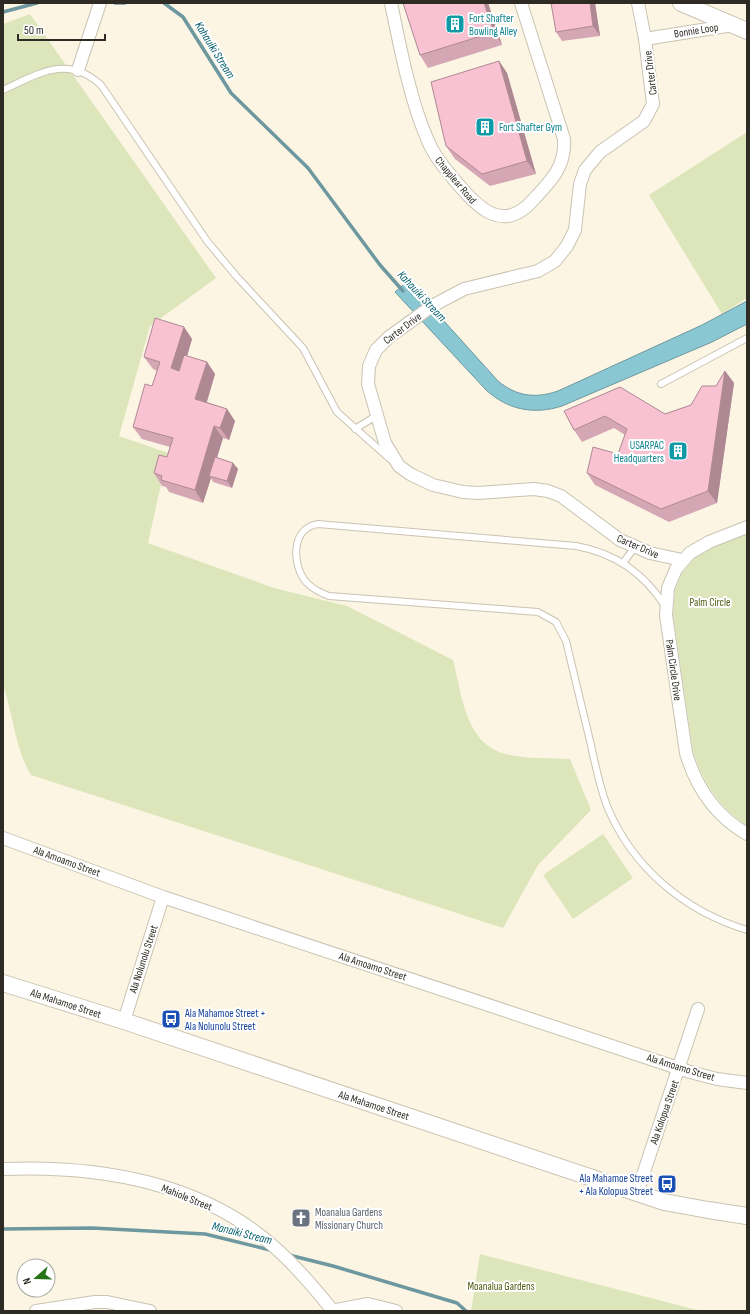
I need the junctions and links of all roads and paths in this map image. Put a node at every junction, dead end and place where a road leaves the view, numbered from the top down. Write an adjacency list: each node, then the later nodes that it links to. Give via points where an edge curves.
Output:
1 (100, 3): 9 (street)
2 (391, 3): 3 (street, Chapplear Road, via 404,63 431,147 444,168 476,205 496,215 511,215 525,208 554,177 564,157 564,139)
3 (521, 3)
4 (638, 3): 8 (street, Carter Drive)
5 (681, 3): 6 (street)
6 (740, 24): 7 (street); 8 (street, Bonnie Loop)
7 (747, 31)
8 (645, 39): 13 (street, Carter Drive, via 653,97 651,110 644,121 600,152 585,170 580,184 575,230 562,254 538,272 464,289 432,306 382,343 369,366 368,384)
9 (78, 70): 10 (lane, via 61,68 45,71); 14 (lane, via 94,79 104,89 208,242 303,348 335,409)
10 (3, 90)
11 (747, 338): 12 (lane)
12 (662, 384)
13 (376, 416): 14 (lane); 15 (street, Carter Drive, via 385,443)
14 (355, 429): 15 (lane)
15 (400, 466): 17 (street, Carter Drive, via 433,485 463,492 534,489 555,493 607,532)
16 (747, 527): 18 (street, Palm Circle Drive, via 699,546)
17 (635, 547): 18 (street, Carter Drive); 19 (lane)
18 (682, 560): 20 (street, Palm Circle Drive, via 671,579)
19 (623, 563): 20 (lane, via 651,586); 24 (lane, via 600,552 576,546 318,524 309,526 301,534 297,552 297,562 303,577 314,589 328,596 532,612 544,614 556,622 566,641 601,789 623,837 644,866 674,894 715,919)
20 (665, 606): 21 (street, Palm Circle Drive, via 690,766 711,803 731,823)
21 (747, 834)
22 (3, 838): 23 (street, Ala Amoamo Street)
23 (163, 897): 27 (street, Ala Nolunolu Street); 28 (street, Ala Amoamo Street)
24 (747, 930)
25 (3, 983): 27 (street, Ala Mahamoe Street)
26 (698, 1009): 28 (street, Ala Kolopua Street)
27 (124, 1022): 31 (street, Ala Mahamoe Street)
28 (680, 1068): 29 (street, Ala Amoamo Street, via 711,1077); 31 (street, Ala Kolopua Street)
29 (747, 1083)
30 (3, 1169): 35 (street, Mahiole Street, via 61,1168 127,1176 222,1211 244,1224 282,1254)
31 (637, 1193): 32 (street, Ala Mahamoe Street, via 684,1206)
32 (747, 1216)
33 (36, 1311): 34 (street, via 107,1302)
34 (150, 1311)
35 (332, 1311): 36 (street, via 368,1304)
36 (396, 1311)

